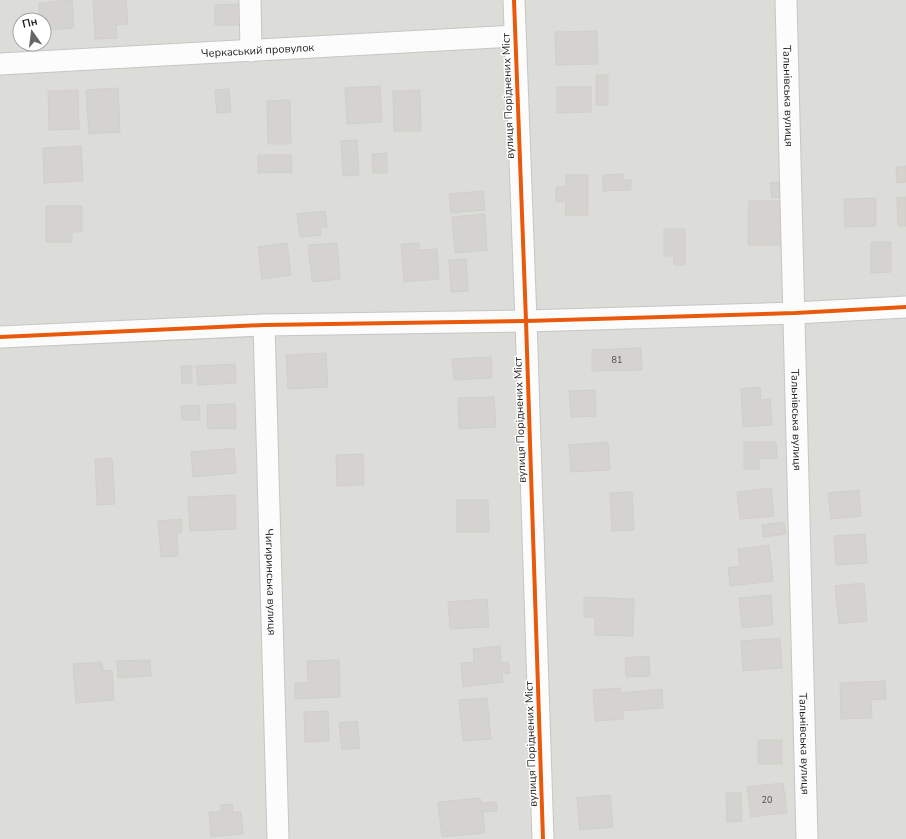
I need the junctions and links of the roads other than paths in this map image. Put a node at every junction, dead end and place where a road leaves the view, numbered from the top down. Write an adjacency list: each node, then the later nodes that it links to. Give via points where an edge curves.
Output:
1 (250, 0): 5 (street)
2 (514, 0): 4 (street, вулиця Поріднених Міст)
3 (786, 0): 8 (street, Тальнівська вулиця)
4 (515, 36): 5 (street, Черкаський провулок); 9 (street, вулиця Поріднених Міст)
5 (251, 51): 6 (street, Черкаський провулок)
6 (0, 64)
7 (906, 307): 8 (street)
8 (795, 313): 9 (street); 14 (street, Тальнівська вулиця)
9 (526, 320): 10 (street); 13 (street, вулиця Поріднених Міст)
10 (264, 325): 11 (street); 12 (street, Чигиринська вулиця)
11 (0, 337)
12 (278, 839)
13 (543, 839)
14 (807, 839)

